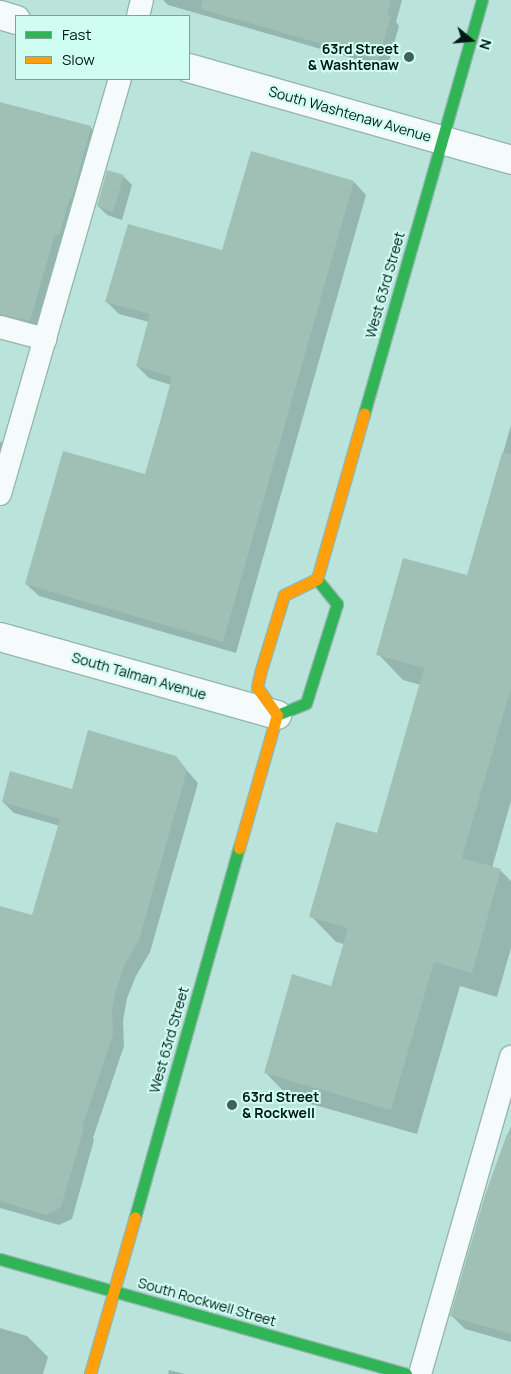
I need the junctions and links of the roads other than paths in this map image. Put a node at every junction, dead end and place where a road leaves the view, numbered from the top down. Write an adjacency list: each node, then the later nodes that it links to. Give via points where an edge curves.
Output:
1 (142, 0): 4 (lane)
2 (482, 0): 8 (main road, West 63rd Street)
3 (0, 15): 5 (street)
4 (138, 15)
5 (15, 20)
6 (190, 68): 8 (street, South Washtenaw Avenue)
7 (120, 80): 11 (lane)
8 (441, 140): 9 (street, South Washtenaw Avenue); 13 (main road, West 63rd Street)
9 (511, 160)
10 (0, 327): 11 (lane)
11 (45, 339): 12 (lane)
12 (0, 494)
13 (317, 579): 15 (main road, via 284,595 264,661 257,688); 15 (main road, via 337,604 306,703)
14 (0, 637): 15 (street, South Talman Avenue)
15 (277, 715): 19 (main road, West 63rd Street)
16 (511, 1057): 17 (lane)
17 (506, 1096): 22 (lane)
18 (0, 1259): 19 (main road, South Rockwell Street)
19 (113, 1291): 20 (main road, West 63rd Street); 21 (main road, South Rockwell Street)
20 (90, 1374)
21 (406, 1374)
22 (420, 1374)

